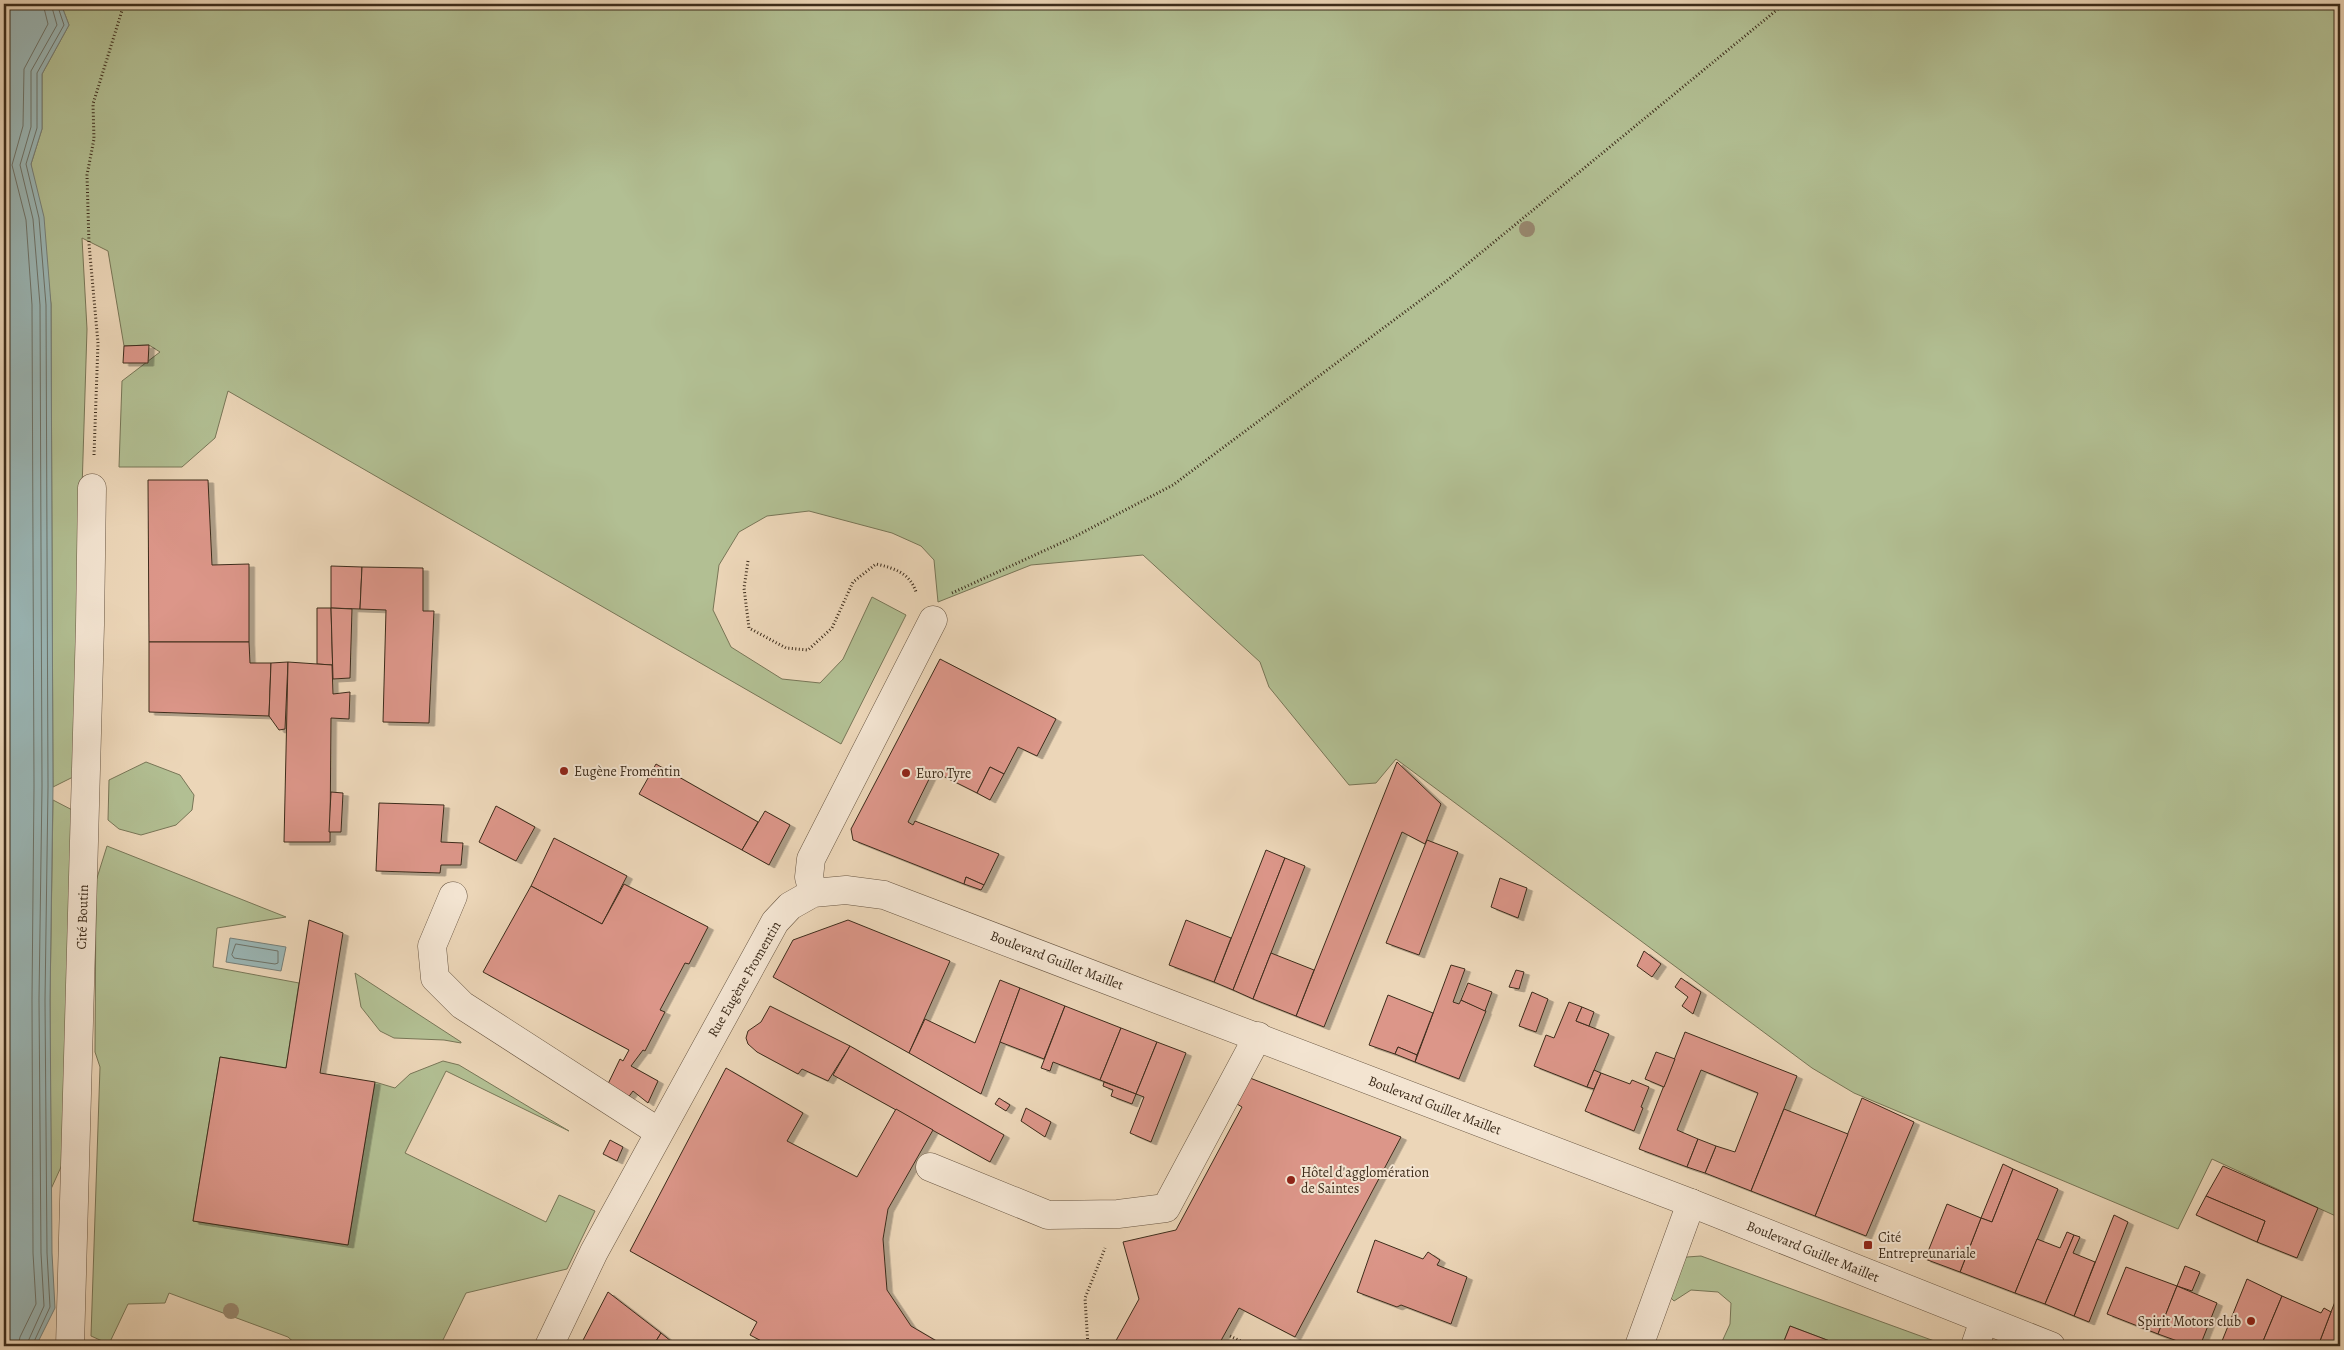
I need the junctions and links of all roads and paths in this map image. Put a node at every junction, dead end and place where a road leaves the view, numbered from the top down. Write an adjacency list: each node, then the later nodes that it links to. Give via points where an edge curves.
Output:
1 (124, 4): 3 (path, via 93,104 94,139 87,175 89,244 98,343)
2 (1784, 4): 5 (path, via 1449,279 1174,485 1074,537 954,590)
3 (92, 488): 15 (street, Cité Boutin)
4 (748, 561): 5 (path, via 744,588 750,628 786,648 808,650 832,628 853,582 876,564 896,569 913,582)
5 (926, 610): 6 (street, via 811,859 809,877)
6 (813, 893): 8 (street, Boulevard Guillet Maillet, via 846,890 884,894); 9 (street, Rue Eugène Fromentin, via 790,906 775,922)
7 (453, 896): 9 (street, via 432,946 435,978 462,1006)
8 (1258, 1036): 11 (street, Boulevard Guillet Maillet); 12 (street, via 1166,1208)
9 (659, 1132): 16 (street, Rue Eugène Fromentin, via 594,1252)
10 (930, 1167): 12 (street, via 1048,1215)
11 (1691, 1203): 13 (street, Boulevard Guillet Maillet); 19 (street)
12 (1118, 1214): 17 (path, via 1086,1298)
13 (1984, 1320): 20 (street); 21 (street, Boulevard Guillet Maillet)
14 (1230, 1336): 18 (path)
15 (70, 1346)
16 (549, 1346)
17 (1088, 1346)
18 (1250, 1346)
19 (1638, 1346)
20 (1975, 1346)
21 (2051, 1346)

